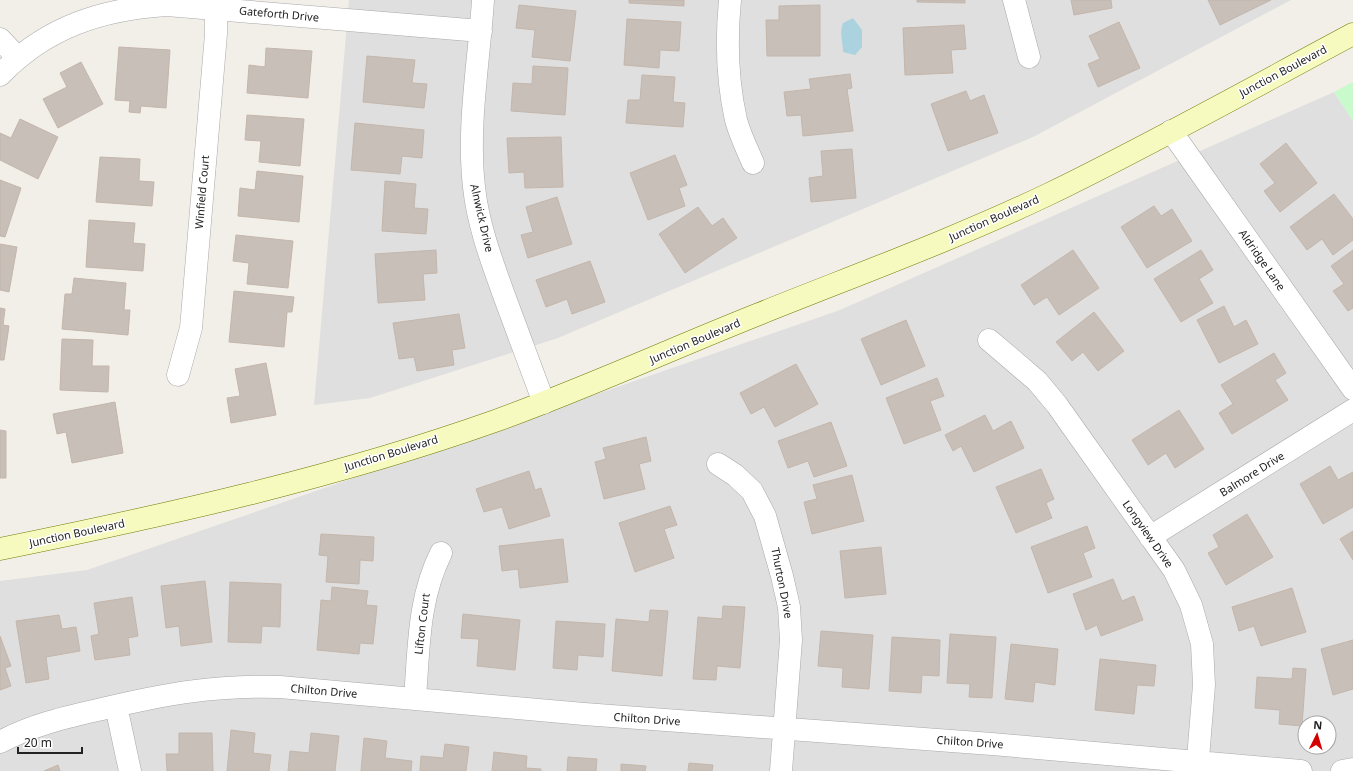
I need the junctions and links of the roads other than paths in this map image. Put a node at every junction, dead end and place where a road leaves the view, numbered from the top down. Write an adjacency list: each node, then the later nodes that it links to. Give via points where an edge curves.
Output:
1 (483, 0): 5 (street, Alnwick Drive)
2 (730, 0): 12 (street, via 728,74 737,121)
3 (1014, 0): 9 (street)
4 (216, 8): 5 (street, Gateforth Drive); 8 (street, Gateforth Drive, via 167,5 133,7 92,17 49,35); 14 (street, Winfield Court, via 216,34 191,328)
5 (481, 31): 16 (street, Alnwick Drive, via 473,120 474,189 496,272)
6 (1353, 34): 11 (main road, Junction Boulevard)
7 (0, 39): 8 (street)
8 (17, 57): 10 (street, Gateforth Drive)
9 (1029, 57)
10 (0, 75)
11 (1171, 131): 15 (street, Aldridge Lane); 16 (main road, Junction Boulevard, via 1048,195)
12 (753, 163)
13 (990, 340): 19 (street, Longview Drive, via 1042,387)
14 (178, 375)
15 (1353, 389)
16 (544, 403): 20 (main road, Junction Boulevard, via 418,446 274,488)
17 (1353, 410): 19 (street, Balmore Drive)
18 (718, 464): 24 (street, Thurton Drive, via 735,475 752,492 765,516 774,544 788,607 791,640)
19 (1150, 537): 26 (street, Longview Drive, via 1174,570 1191,605 1202,644 1204,686)
20 (0, 549)
21 (441, 553): 22 (street, Lifton Court, via 432,572 421,616)
22 (415, 698): 23 (street, Chilton Drive, via 239,686 167,694); 24 (street, Chilton Drive, via 607,716)
23 (116, 706): 25 (street, Chilton Drive, via 36,726); 28 (street)
24 (785, 728): 26 (street, Chilton Drive); 29 (street, Thurton Drive)
25 (0, 742)
26 (1197, 766): 30 (street, Chilton Drive)
27 (1353, 770): 31 (street)
28 (130, 771)
29 (781, 771)
30 (1301, 771)
31 (1342, 771)

